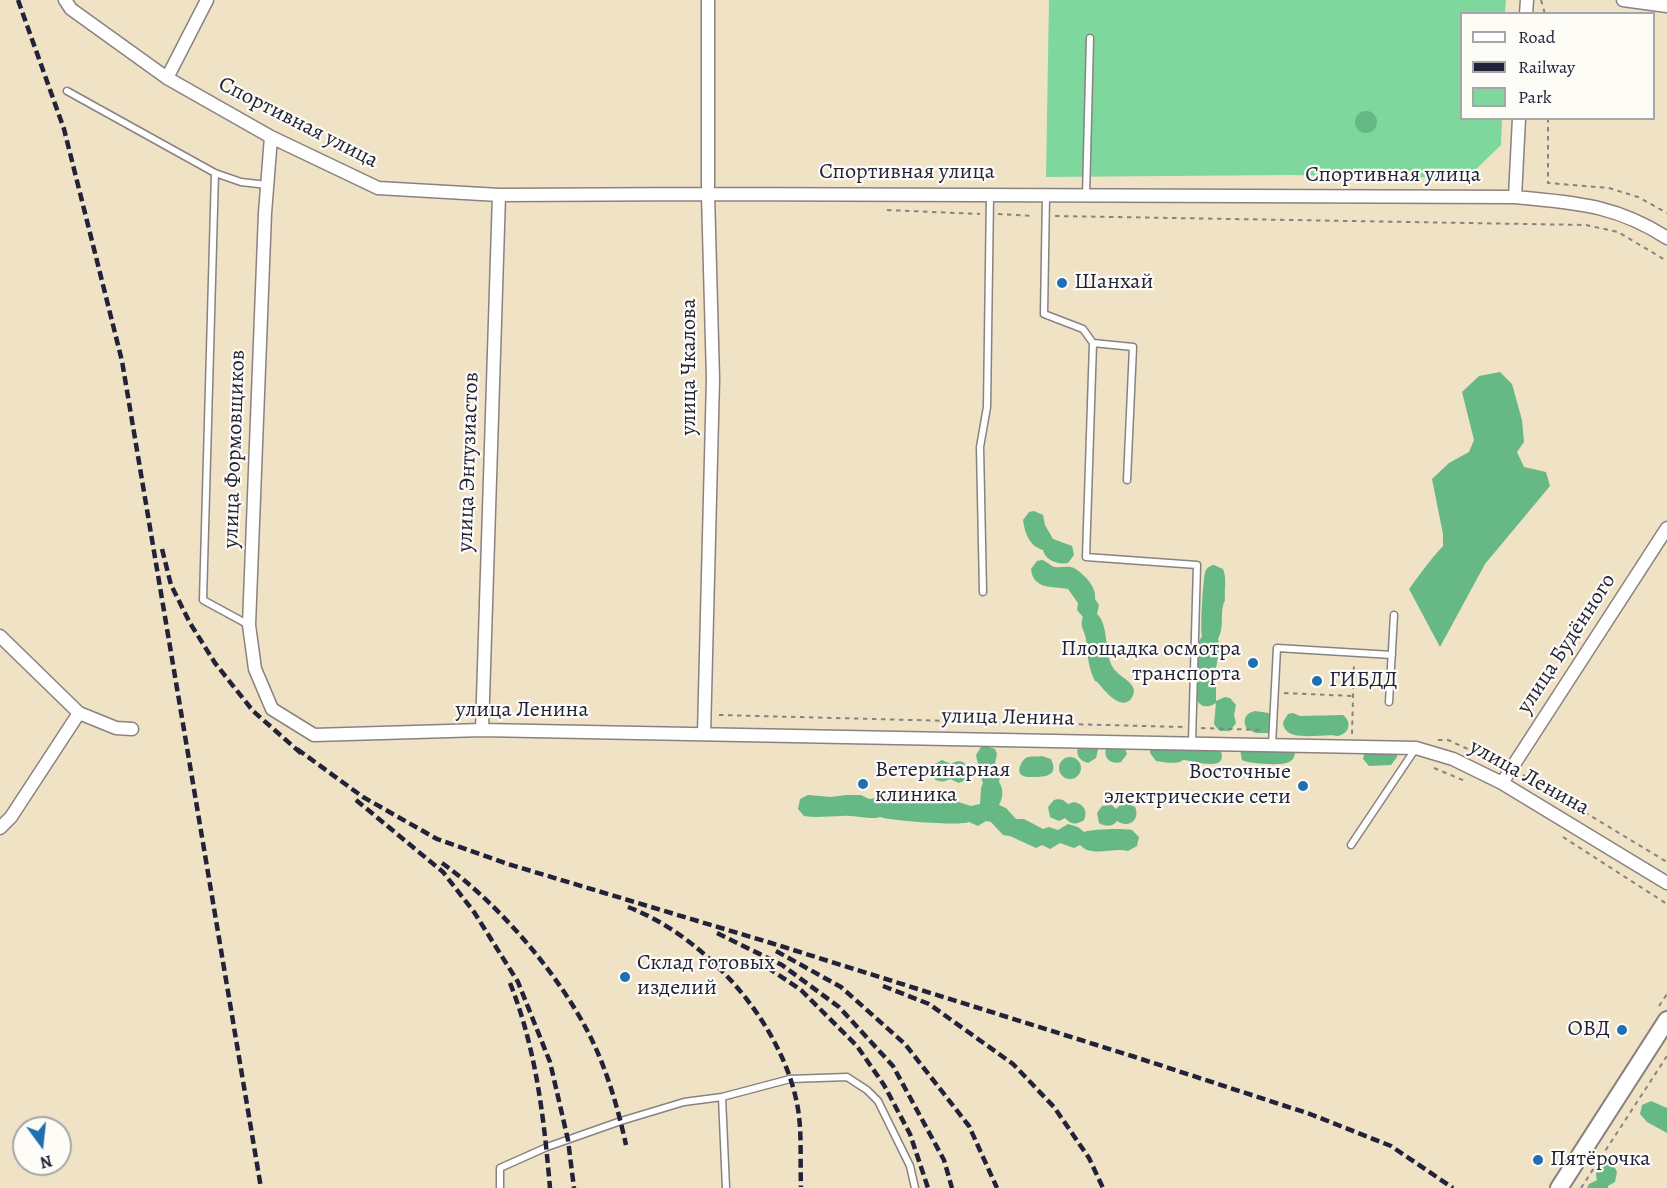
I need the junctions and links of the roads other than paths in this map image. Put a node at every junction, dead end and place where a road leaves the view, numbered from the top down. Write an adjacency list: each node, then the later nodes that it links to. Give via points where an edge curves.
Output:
1 (65, 0): 7 (street, Спортивная улица, via 71,9)
2 (207, 0): 7 (street)
3 (708, 0): 13 (street, улица Чкалова)
4 (1623, 0): 5 (street)
5 (1667, 6)
6 (1090, 38): 17 (lane)
7 (167, 78): 10 (street, Спортивная улица)
8 (67, 91): 11 (lane)
9 (1519, 120): 18 (street)
10 (271, 137): 12 (street, улица Формовщиков); 14 (street, Спортивная улица, via 378,188)
11 (214, 173): 12 (lane); 25 (lane, via 203,600)
12 (267, 185): 25 (street, улица Формовщиков)
13 (708, 194): 14 (street, Спортивная улица); 15 (street, Спортивная улица); 32 (street, улица Чкалова, via 713,379)
14 (499, 195): 31 (street, улица Энтузиастов)
15 (990, 195): 16 (street, Спортивная улица); 23 (lane, via 987,407 980,447)
16 (1046, 195): 17 (street, Спортивная улица); 20 (lane, via 1044,314 1083,329)
17 (1086, 196): 18 (street, Спортивная улица)
18 (1515, 197): 19 (street, Спортивная улица, via 1620,212)
19 (1667, 238)
20 (1093, 343): 21 (lane, via 1133,347); 34 (lane, via 1086,556 1197,565)
21 (1127, 480)
22 (1667, 528): 37 (street, улица Будённого)
23 (982, 592)
24 (1394, 615): 27 (lane)
25 (249, 625): 33 (street, улица Формовщиков, via 255,669 272,710)
26 (0, 636): 29 (street)
27 (1392, 655): 28 (lane); 35 (lane, via 1277,648)
28 (1389, 702)
29 (79, 712): 30 (street, via 116,728); 38 (street)
30 (132, 729)
31 (482, 730): 32 (street, улица Ленина); 33 (street, улица Ленина)
32 (704, 734): 34 (street, улица Ленина)
33 (314, 735)
34 (1192, 742): 35 (street, улица Ленина)
35 (1272, 745): 36 (street, улица Ленина)
36 (1413, 753): 37 (street, улица Ленина, via 1453,759); 39 (lane)
37 (1502, 783): 40 (street, улица Ленина)
38 (0, 828)
39 (1351, 844)
40 (1667, 883)
41 (1667, 1020): 46 (main road)
42 (722, 1097): 43 (lane, via 684,1102 547,1147 500,1168); 44 (lane); 45 (lane, via 790,1079 847,1077 878,1101 910,1166)
43 (501, 1188)
44 (726, 1188)
45 (915, 1188)
46 (1559, 1188)

